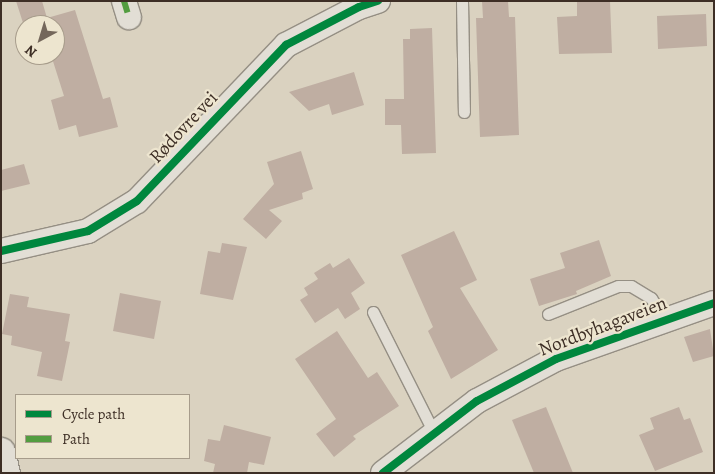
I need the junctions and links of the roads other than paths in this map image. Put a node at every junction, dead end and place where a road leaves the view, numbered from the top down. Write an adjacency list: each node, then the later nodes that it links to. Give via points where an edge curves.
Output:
1 (378, 1): 4 (street, Rødovre vei, via 359,7 286,45 137,201 88,231)
2 (462, 1): 3 (lane)
3 (464, 112)
4 (1, 251)
5 (714, 302): 8 (street, Nordbyhagaveien)
6 (373, 312): 9 (lane)
7 (548, 314): 8 (lane, via 618,286 631,286 643,290 651,298)
8 (665, 320): 9 (street, Nordbyhagaveien, via 556,359 477,401)
9 (434, 433): 12 (street, Nordbyhagaveien)
10 (1, 452): 11 (street)
11 (6, 473)
12 (383, 473)

